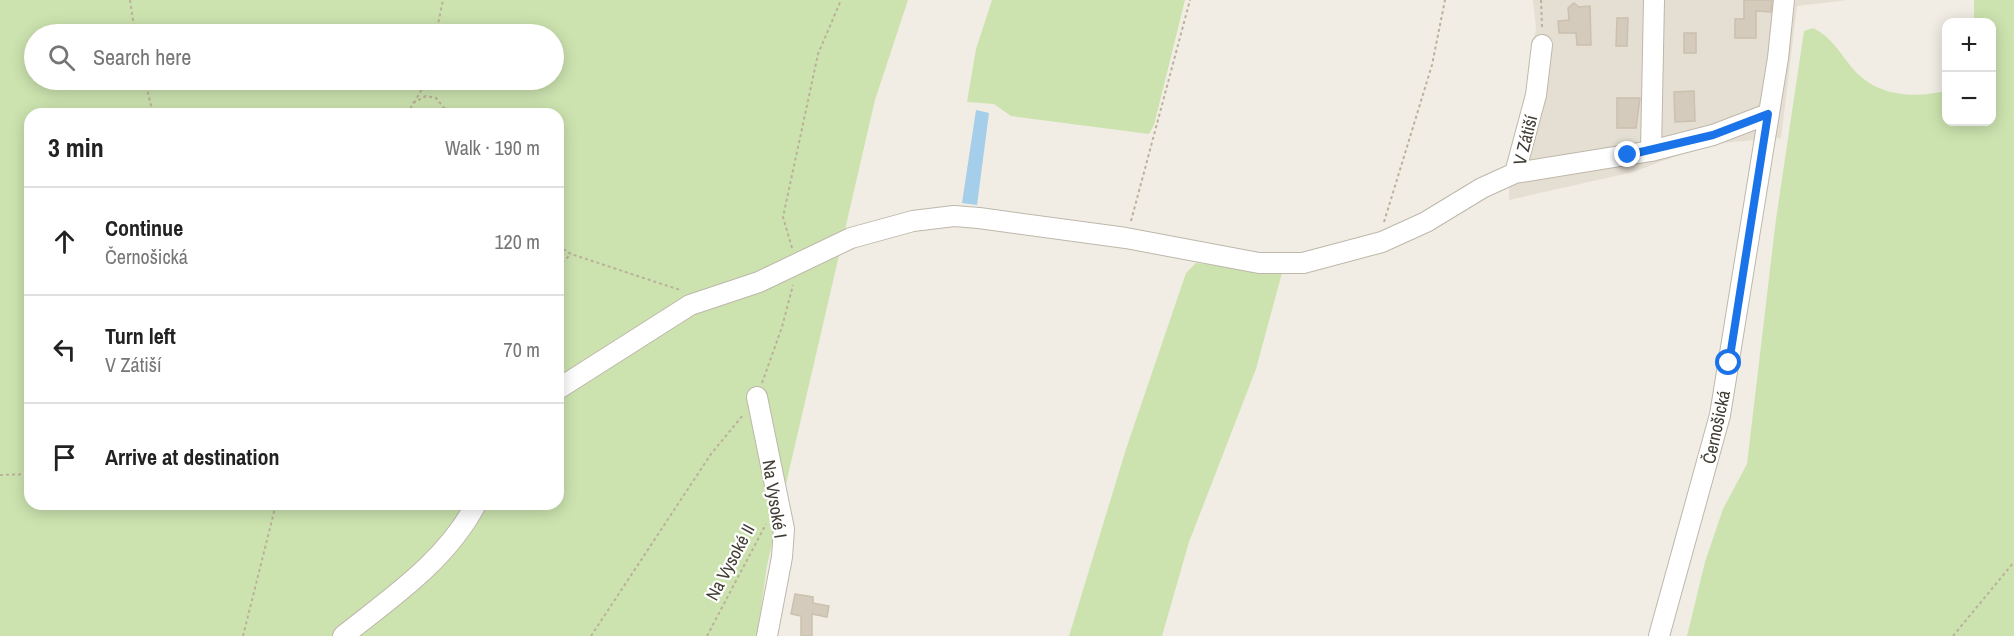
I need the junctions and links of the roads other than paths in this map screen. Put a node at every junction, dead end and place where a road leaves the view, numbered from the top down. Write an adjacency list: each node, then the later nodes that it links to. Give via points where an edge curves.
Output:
1 (1654, 0): 5 (street)
2 (1784, 0): 4 (street, Černošická)
3 (1542, 45): 6 (street, V Zátiší, via 1534,102)
4 (1768, 114): 5 (street, V Zátiší, via 1713,135); 12 (street, Černošická, via 1720,415)
5 (1652, 151): 6 (street, V Zátiší)
6 (1515, 173): 7 (street, via 1382,242 1316,261 1285,265 1126,238 936,217 851,238 759,282 690,305)
7 (564, 384)
8 (757, 397): 11 (street, Na Vysoké I, via 784,529)
9 (472, 510): 10 (street, via 448,547 421,574)
10 (343, 636)
11 (767, 636)
12 (1659, 636)

